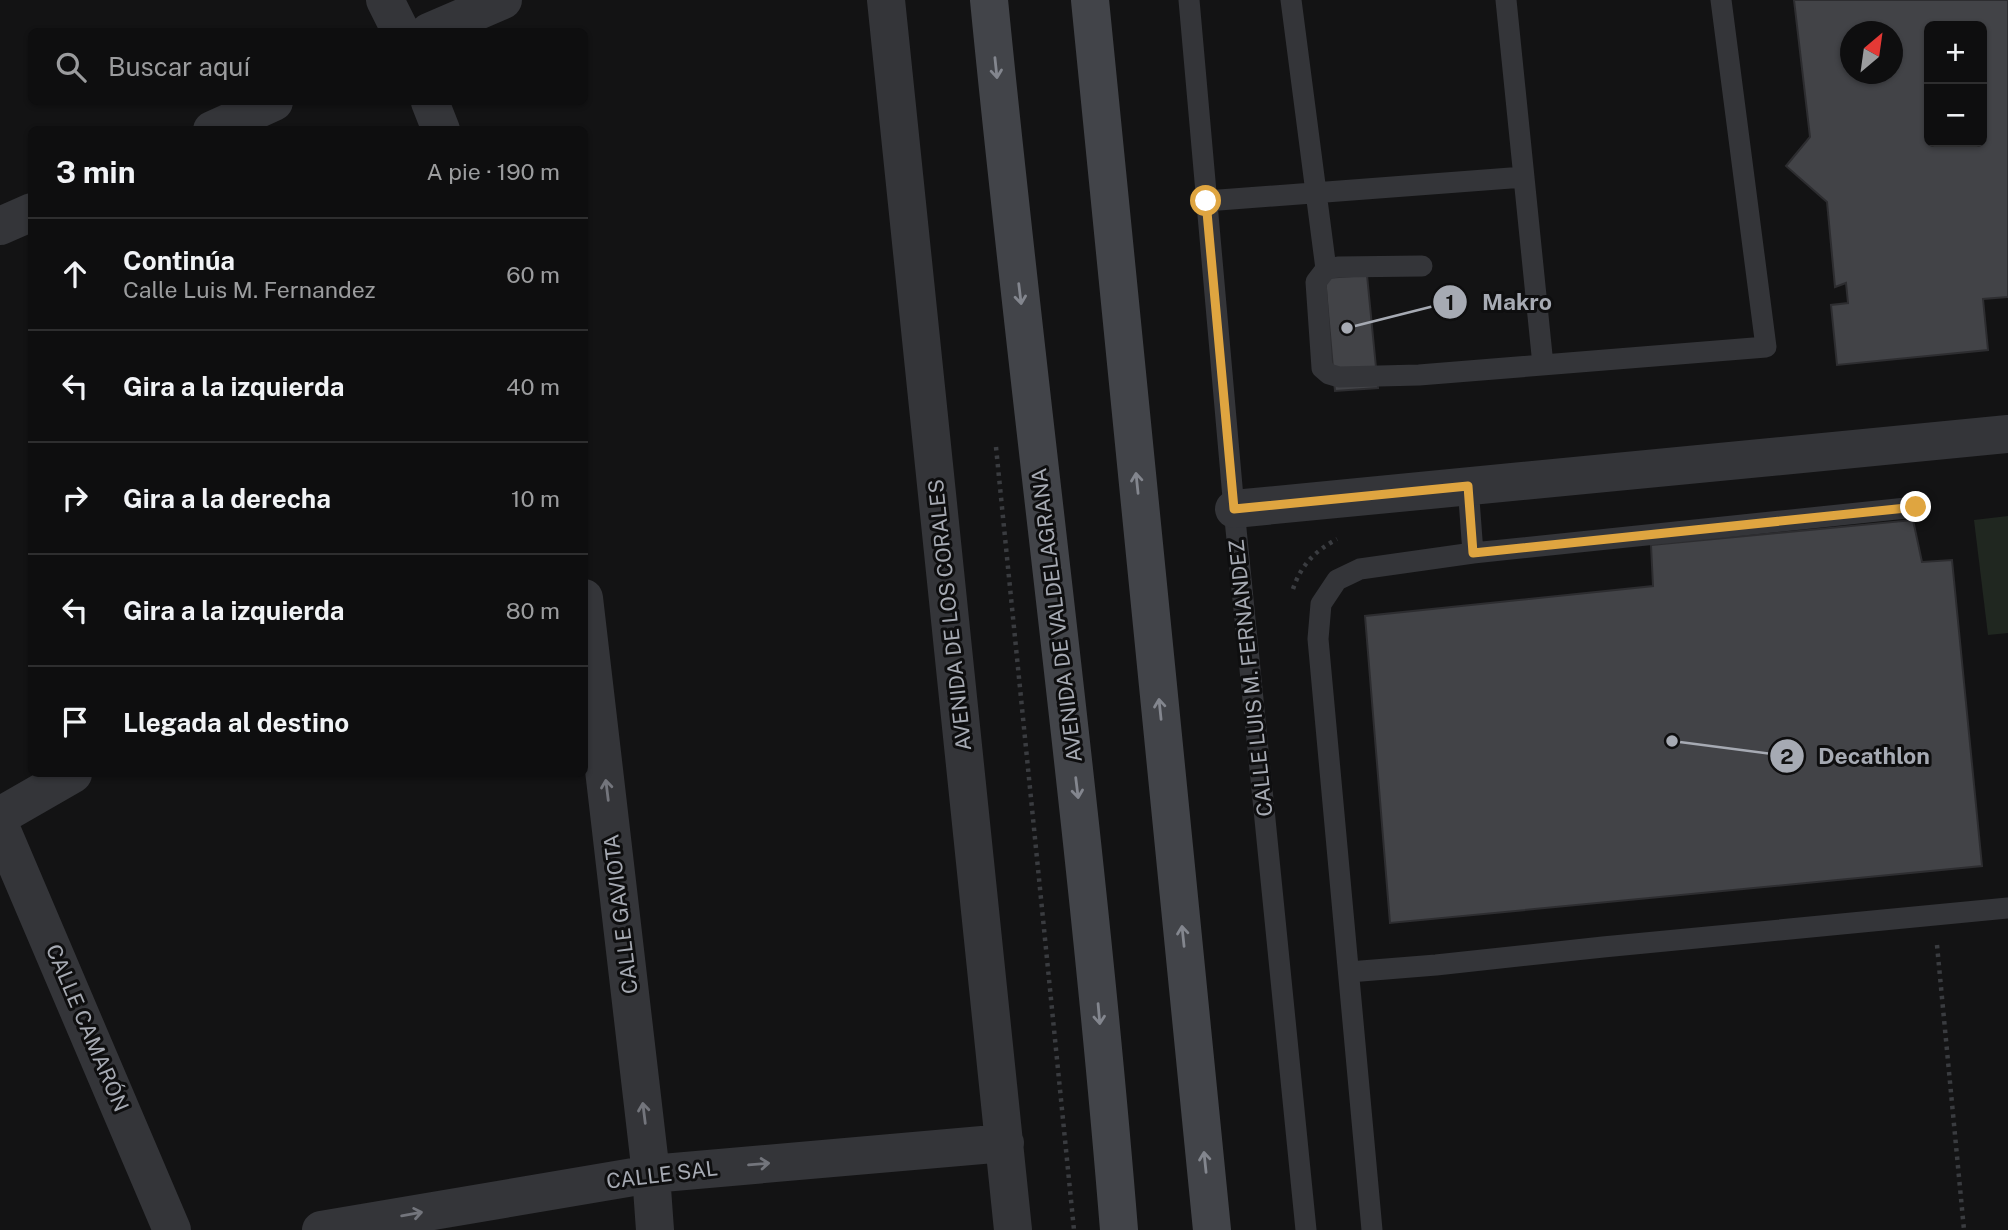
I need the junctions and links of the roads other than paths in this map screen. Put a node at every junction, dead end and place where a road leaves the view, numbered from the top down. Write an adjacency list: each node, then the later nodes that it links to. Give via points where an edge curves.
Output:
1 (385, 0): 10 (street)
2 (503, 0): 11 (street)
3 (887, 0): 36 (street, AVENIDA DE LOS CORALES)
4 (989, 0): 42 (main road, AVENIDA DE VALDELAGRANA, one-way to 42, via 1086,866)
5 (1090, 0): 43 (main road, one-way to 5)
6 (1189, 0): 18 (lane, CALLE LUIS M. FERNANDEZ)
7 (1291, 0): 17 (lane)
8 (1506, 0): 16 (lane)
9 (1721, 0): 23 (lane, via 1766,347)
10 (399, 28)
11 (438, 28)
12 (267, 105): 14 (street)
13 (431, 105): 15 (street)
14 (221, 126)
15 (439, 126)
16 (1524, 177): 17 (lane); 23 (lane)
17 (1317, 193): 18 (lane); 22 (lane)
18 (1206, 201): 27 (lane, CALLE LUIS M. FERNANDEZ)
19 (28, 214): 20 (street)
20 (0, 226)
21 (1422, 266): 22 (lane)
22 (1326, 270): 23 (lane, via 1316,282 1322,368 1329,374 1419,374)
23 (1543, 365)
24 (2008, 434): 25 (street)
25 (1468, 486): 27 (street); 28 (lane)
26 (1916, 507): 28 (lane)
27 (1234, 509): 44 (lane, CALLE LUIS M. FERNANDEZ)
28 (1473, 553): 35 (lane, via 1360,569 1337,580 1321,604 1318,639)
29 (588, 655): 37 (street, CALLE GAVIOTA, one-way to 29)
30 (68, 777): 31 (street)
31 (0, 816)
32 (0, 826): 33 (street, CALLE CAMARÓN)
33 (8, 864): 38 (street, CALLE CAMARÓN)
34 (2008, 908): 35 (lane)
35 (1349, 972): 45 (lane)
36 (1005, 1143): 37 (street, CALLE SAL, one-way to 36); 41 (street, AVENIDA DE LOS CORALES)
37 (651, 1174): 39 (street, CALLE SAL, one-way to 37); 40 (street, CALLE GAVIOTA)
38 (172, 1230)
39 (321, 1230)
40 (655, 1230)
41 (1013, 1230)
42 (1119, 1230)
43 (1212, 1230)
44 (1306, 1230)
45 (1372, 1230)

